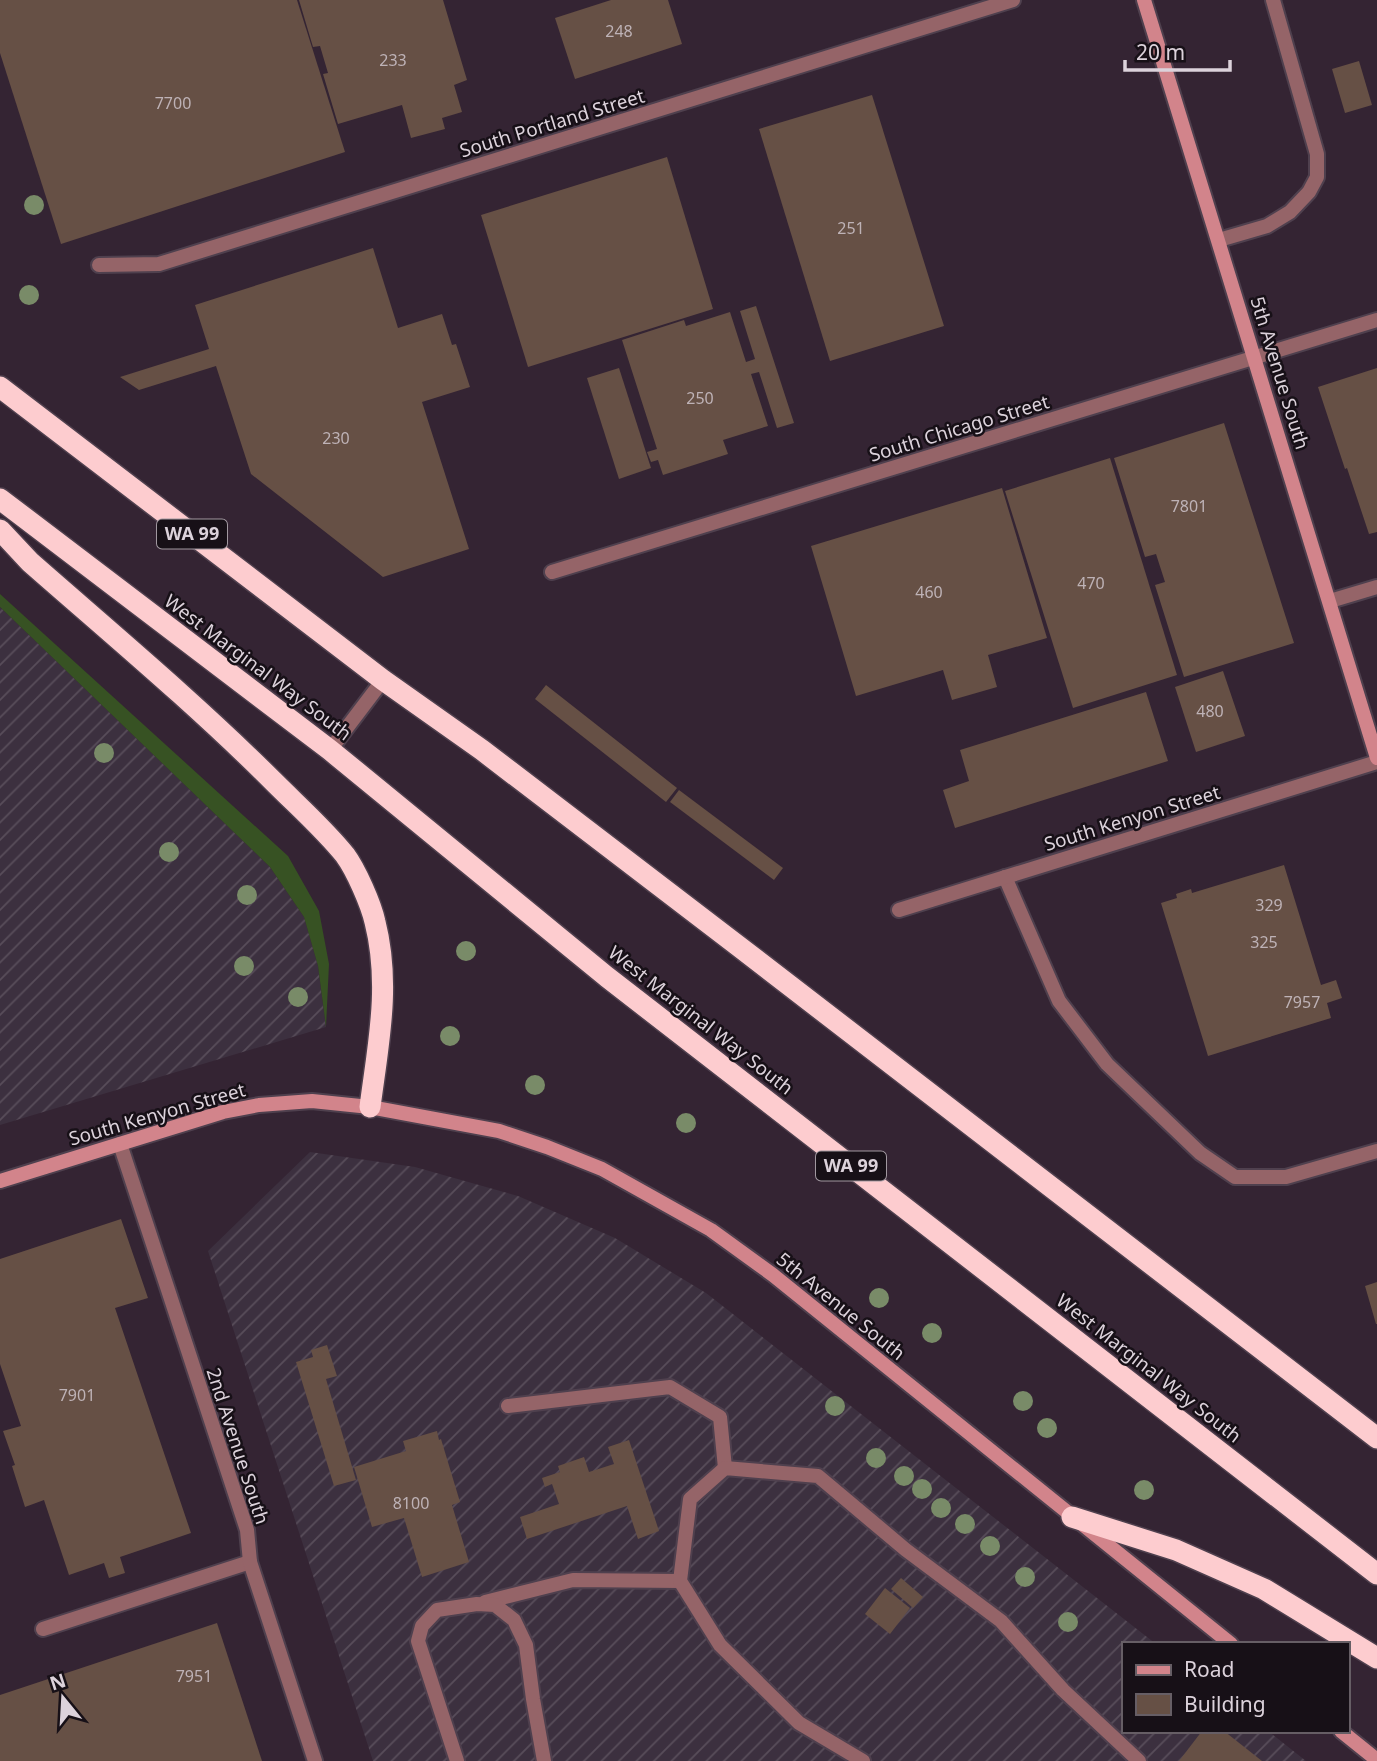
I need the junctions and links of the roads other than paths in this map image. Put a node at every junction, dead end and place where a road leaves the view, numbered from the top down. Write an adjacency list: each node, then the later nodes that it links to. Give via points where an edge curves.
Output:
1 (1013, 0): 5 (street, South Portland Street, via 159,264)
2 (1144, 0): 4 (street, 5th Avenue South)
3 (1273, 0): 4 (street, via 1317,154 1317,177 1290,212 1267,226)
4 (1219, 240): 7 (street, 5th Avenue South)
5 (100, 265)
6 (1377, 320): 7 (street, South Chicago Street)
7 (1255, 358): 11 (street, South Chicago Street); 13 (street, 5th Avenue South)
8 (0, 387): 14 (highway, WA 99)
9 (0, 499): 15 (highway, West Marginal Way South / WA 99)
10 (0, 530): 19 (highway, via 30,562 233,741 346,857 374,920 381,952 383,1007)
11 (552, 572)
12 (1377, 587): 13 (street)
13 (1330, 601): 16 (street, 5th Avenue South)
14 (383, 680): 15 (street); 24 (highway, WA 99, via 671,894)
15 (330, 750): 28 (highway, West Marginal Way South / WA 99, via 618,985)
16 (1377, 760): 17 (street, South Kenyon Street)
17 (1005, 877): 18 (street, South Kenyon Street); 21 (street, via 1059,1001 1107,1064 1200,1153 1235,1177 1286,1177)
18 (899, 910)
19 (370, 1107): 20 (street, South Kenyon Street, via 312,1101 259,1105); 26 (street, 5th Avenue South, via 499,1131 547,1147 602,1168 711,1230)
20 (120, 1143): 22 (street, South Kenyon Street); 27 (street, 2nd Avenue South, via 247,1530)
21 (1377, 1151)
22 (0, 1181)
23 (509, 1406): 25 (street, via 670,1387 720,1418)
24 (1377, 1438)
25 (725, 1468): 29 (street, via 690,1499); 40 (street, via 818,1476 1001,1621 1063,1690)
26 (1072, 1517): 32 (street, 5th Avenue South); 33 (highway, via 1176,1550 1264,1589)
27 (250, 1562): 31 (street); 36 (street, 2nd Avenue South)
28 (1377, 1574)
29 (680, 1581): 30 (street, via 573,1580); 39 (street, via 720,1645 779,1704 799,1723)
30 (477, 1604): 37 (street, via 437,1610 422,1626 418,1641); 38 (street, via 495,1605 514,1620 526,1645)
31 (43, 1629)
32 (1228, 1642)
33 (1377, 1658)
34 (1343, 1733): 35 (street)
35 (1377, 1760)
36 (315, 1761)
37 (457, 1761)
38 (544, 1761)
39 (863, 1761)
40 (1139, 1761)

